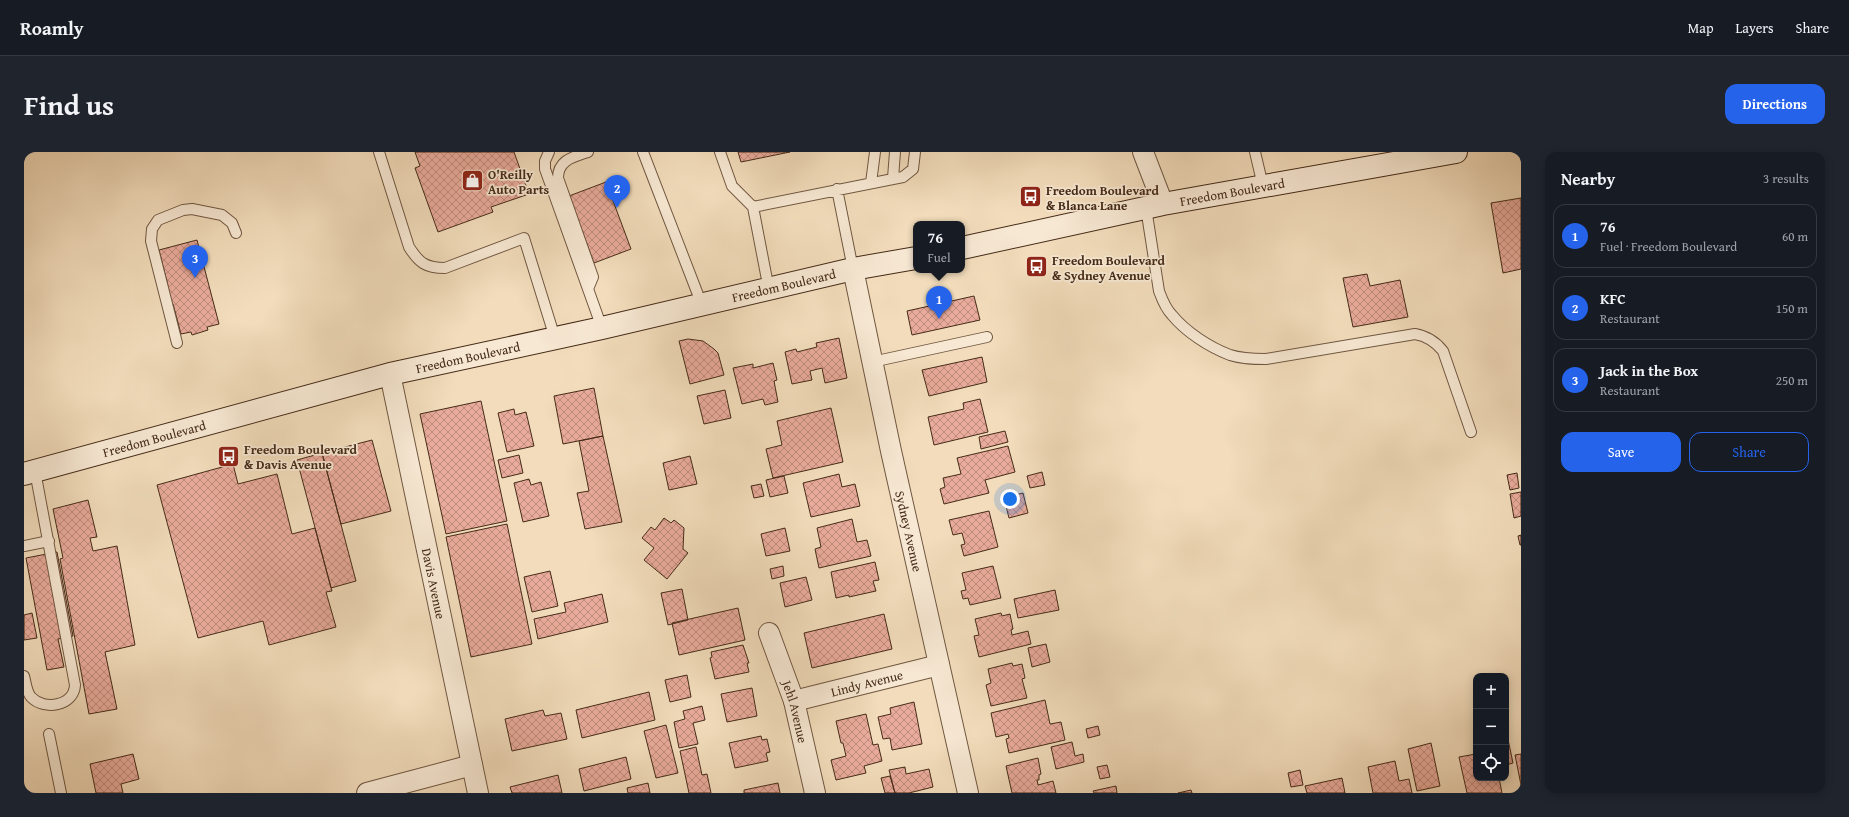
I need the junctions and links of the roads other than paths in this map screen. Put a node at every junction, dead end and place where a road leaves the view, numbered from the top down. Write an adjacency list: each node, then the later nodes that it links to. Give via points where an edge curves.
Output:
1 (379, 152): 27 (lane, via 409,247 417,259 432,268 445,268 524,238)
2 (549, 152): 22 (lane, via 545,169)
3 (588, 152): 22 (lane, via 564,162 558,178 593,277)
4 (643, 152): 24 (lane)
5 (720, 152): 17 (lane, via 732,186)
6 (875, 152): 13 (lane)
7 (895, 152): 12 (lane)
8 (916, 152): 12 (lane, via 913,169 903,176)
9 (1143, 152): 16 (street)
10 (1255, 152): 14 (lane)
11 (1456, 152): 14 (main road, Freedom Boulevard)
12 (893, 178): 13 (lane)
13 (871, 183): 15 (lane)
14 (1263, 186): 16 (main road, Freedom Boulevard)
15 (838, 189): 17 (lane); 21 (lane)
16 (1154, 206): 19 (main road, Freedom Boulevard); 31 (lane, via 1159,291 1171,315 1190,331 1220,350 1248,359 1266,359 1415,334 1424,336 1438,344 1443,351)
17 (752, 207): 23 (lane)
18 (236, 233): 28 (lane, via 232,223 222,215 192,209 162,217 152,229 151,241)
19 (965, 247)
20 (913, 259): 21 (main road, Freedom Boulevard)
21 (853, 269): 23 (main road, Freedom Boulevard); 29 (street, Sydney Avenue)
22 (588, 289): 25 (lane)
23 (769, 290): 24 (main road, Freedom Boulevard)
24 (702, 305): 25 (main road, Freedom Boulevard)
25 (602, 328): 27 (main road, Freedom Boulevard)
26 (987, 337): 29 (lane)
27 (556, 338): 30 (main road, Freedom Boulevard)
28 (177, 343)
29 (872, 362): 36 (street, Sydney Avenue)
30 (390, 374): 32 (main road, Freedom Boulevard); 40 (street, Davis Avenue)
31 (1470, 432)
32 (30, 473): 33 (lane)
33 (48, 541): 34 (lane); 37 (lane, via 76,685 75,692 66,702 41,704 30,696)
34 (24, 546)
35 (769, 633): 38 (street, Jehl Avenue)
36 (939, 665): 38 (street, Lindy Avenue); 45 (street, Sydney Avenue)
37 (24, 676)
38 (794, 701): 44 (street, Jehl Avenue)
39 (50, 734): 41 (lane)
40 (472, 765): 42 (street); 43 (street, Davis Avenue)
41 (61, 793)
42 (367, 793)
43 (478, 793)
44 (815, 793)
45 (968, 793)

